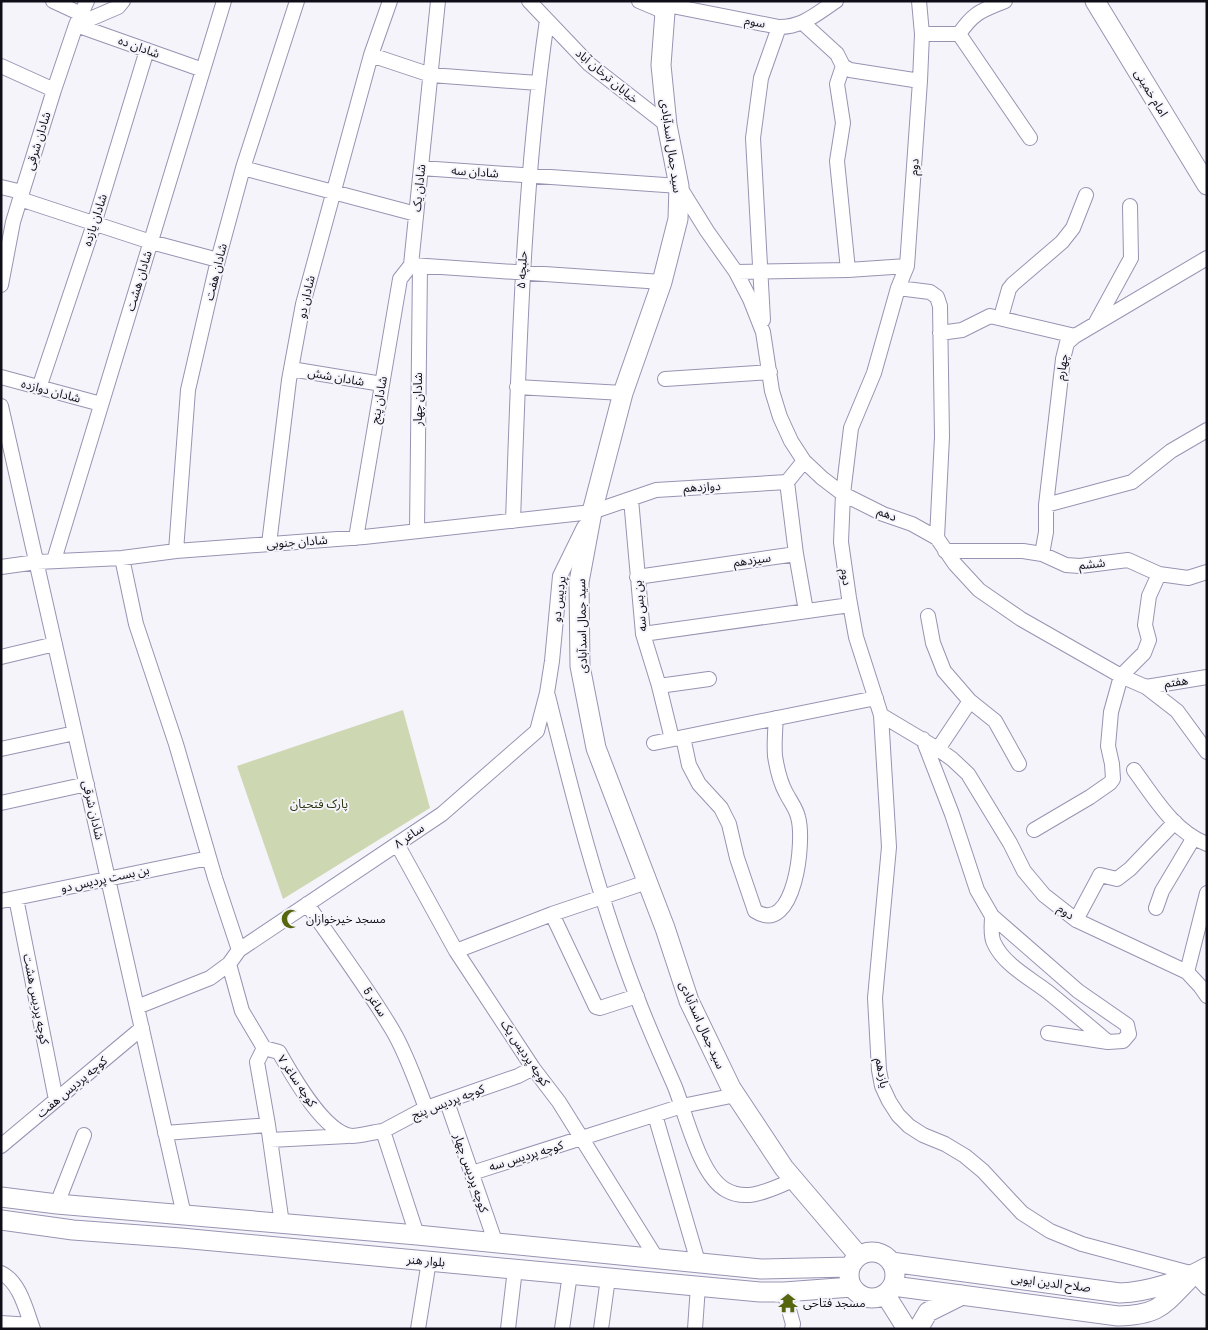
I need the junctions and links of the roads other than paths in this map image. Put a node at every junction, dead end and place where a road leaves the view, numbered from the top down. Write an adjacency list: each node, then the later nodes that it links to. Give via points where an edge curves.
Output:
1 (53, 1): 15 (street)
2 (87, 1): 15 (street, شادان شرقی)
3 (124, 1): 15 (street, via 118,7)
4 (224, 1): 25 (street, شادان هشت)
5 (297, 1): 32 (street, شادان هفت)
6 (390, 1): 22 (street, شادان دو)
7 (438, 1): 26 (street, شادان یک)
8 (529, 1): 16 (street, خیابان ترخان آباد)
9 (640, 1): 14 (street, سوم)
10 (836, 1): 17 (street, سوم)
11 (919, 1): 19 (street, دوم)
12 (1005, 1): 20 (street, via 976,13)
13 (1095, 1): 35 (main road, امام خمینی)
14 (667, 6): 18 (street, سوم); 30 (main road, سید جمال اسدآبادی, via 661,65)
15 (78, 20): 21 (street, شادان ده); 29 (street, شادان شرقی)
16 (547, 20): 28 (street, حلبچه ۵); 30 (street, خیابان ترخان آباد, via 589,64)
17 (803, 23): 18 (street, سوم); 24 (street, via 837,54)
18 (779, 27): 52 (street, via 761,78 753,138)
19 (922, 34): 20 (street); 27 (street, دوم)
20 (959, 34): 31 (street)
21 (147, 50): 25 (street, شادان ده); 43 (street, شادان یازده)
22 (371, 55): 26 (street); 38 (street, شادان دو)
23 (1, 66): 29 (street)
24 (843, 66): 27 (street, via 850,70); 49 (street, via 837,84 843,122 837,161)
25 (203, 70): 44 (street, شادان هشت)
26 (431, 75): 28 (street); 33 (street, شادان یک)
27 (920, 81): 48 (street, دوم)
28 (538, 83): 34 (street, حلبچه ۵)
29 (54, 90): 39 (street, شادان شرقی)
30 (667, 125): 36 (main road, سید جمال اسدآبادی)
31 (1030, 138)
32 (243, 168): 38 (street); 46 (street, شادان هفت)
33 (421, 168): 34 (street, شادان سه); 42 (street, شادان یک)
34 (529, 176): 36 (street, شادان سه); 50 (street, حلبچه ۵)
35 (1207, 185)
36 (679, 186): 51 (street, دهم); 53 (main road, سید جمال اسدآبادی, via 678,219)
37 (1, 187): 39 (street)
38 (333, 192): 42 (street); 61 (street, شادان دو, via 303,304)
39 (21, 195): 43 (street); 54 (street, شادان شرقی)
40 (1086, 195): 56 (street, via 1073,228 1062,242 1009,289)
41 (1130, 206): 57 (street, via 1132,258)
42 (416, 214): 47 (street, شادان یک)
43 (94, 224): 44 (street); 67 (street, شادان یازده)
44 (151, 242): 46 (street); 69 (street, شادان هشت)
45 (1207, 258): 57 (street, چهارم)
46 (218, 260): 83 (street, شادان هفت, via 188,390)
47 (415, 266): 50 (street); 65 (street, شادان پنج, via 400,279); 79 (street, شادان چهار)
48 (907, 266): 49 (street); 55 (street, دوم)
49 (848, 270): 52 (street)
50 (522, 272): 53 (street); 66 (street, حلبچه ۵)
51 (736, 272): 52 (street); 58 (street, دهم)
52 (760, 272): 58 (street)
53 (662, 282): 68 (main road, سید جمال اسدآبادی)
54 (1, 285)
55 (898, 288): 59 (street, via 934,294 940,306); 74 (street, دوم, via 874,373 851,428)
56 (1001, 318): 59 (street, via 990,316 962,330); 60 (street)
57 (1095, 324): 60 (street, چهارم)
58 (763, 332): 62 (street, دهم)
59 (940, 332): 81 (street, via 942,437)
60 (1075, 336): 76 (street, چهارم, via 1066,343 1062,359)
61 (291, 369): 65 (street, شادان شش); 82 (street, شادان دو)
62 (770, 372): 64 (street); 72 (street, دهم, via 780,417 790,441)
63 (1, 377): 67 (street, شادان دوازده)
64 (665, 379)
65 (382, 384): 80 (street, شادان پنج)
66 (518, 387): 68 (street); 78 (street, حلبچه ۵)
67 (39, 388): 69 (street, شادان دوازده)
68 (623, 393): 77 (main road, سید جمال اسدآبادی)
69 (101, 404): 88 (street, شادان هشت)
70 (1, 406): 89 (street, شادان شرقی)
71 (1207, 430): 76 (street, via 1171,451 1132,482)
72 (804, 461): 73 (street); 74 (street, دهم)
73 (787, 482): 75 (street, دوازدهم, via 656,490); 85 (street)
74 (843, 494): 81 (street, دهم); 94 (street, دوم, via 841,542)
75 (631, 498): 77 (street, دوازدهم); 93 (street, بن بس سه)
76 (1046, 505): 86 (street, چهارم)
77 (592, 512): 78 (street, شادان جنوبی); 105 (street, پردیس دو, via 560,576); 128 (main road, سید جمال اسدآبادی, via 579,582 580,666 596,748)
78 (512, 521): 79 (street, شادان جنوبی)
79 (417, 532): 80 (street, شادان جنوبی)
80 (356, 538): 82 (street, شادان جنوبی)
81 (937, 538): 84 (street, دهم)
82 (269, 544): 83 (street, شادان جنوبی)
83 (176, 551): 87 (street, شادان جنوبی)
84 (945, 551): 86 (street, ششم); 100 (street, دهم, via 979,590)
85 (796, 554): 93 (street, سیزدهم); 95 (street)
86 (1042, 554): 92 (street, ششم, via 1066,565 1080,566 1128,560)
87 (122, 558): 88 (street, شادان جنوبی); 126 (street, via 136,624)
88 (54, 560): 89 (street, شادان جنوبی)
89 (37, 562): 90 (street, شادان جنوبی); 98 (street, شادان شرقی)
90 (1, 567)
91 (1207, 572): 92 (street, ششم, via 1188,578)
92 (1159, 574): 100 (street, via 1149,596 1145,625 1149,640 1144,653)
93 (637, 577): 97 (street, بن بس سه)
94 (850, 605): 95 (street); 106 (street, دوم, via 856,637)
95 (806, 610): 97 (street)
96 (928, 616): 107 (street, via 944,671)
97 (642, 634): 103 (street, بن بس سه)
98 (55, 644): 99 (street); 110 (street, شادان شرقی)
99 (1, 657)
100 (1121, 676): 104 (street, دهم); 122 (street, via 1109,724 1108,746 1113,779 1090,797)
101 (1207, 677): 104 (street, هفتم)
102 (709, 679): 103 (street)
103 (659, 686): 111 (street, بن بس سه)
104 (1146, 687): 116 (street, دهم, via 1177,712)
105 (547, 693): 124 (street, ساغر ٨, via 537,731 442,814); 130 (street, via 573,797)
106 (876, 698): 108 (street, دوم); 109 (street)
107 (970, 701): 115 (street); 117 (street, via 995,721)
108 (881, 715): 112 (street, دوم); 182 (street, یازدهم, via 889,847 875,998 879,1070 888,1101 909,1126 965,1156 1022,1213 1050,1231 1082,1244)
109 (776, 718): 111 (street); 111 (street, بن بس سه, via 775,756 779,777 799,818 800,838 797,876 790,897 773,916 763,916 755,911 721,808 699,784)
110 (76, 733): 114 (street); 119 (street, شادان شرقی)
111 (677, 738): 113 (street)
112 (923, 739): 115 (street, دوم); 136 (street, via 977,890)
113 (654, 743)
114 (1, 749)
115 (938, 749): 137 (street, دوم, via 968,774 1024,871 1044,895)
116 (1207, 752)
117 (1020, 764)
118 (1134, 770): 121 (street)
119 (87, 784): 120 (street); 127 (street, شادان شرقی)
120 (1, 803)
121 (1175, 822): 123 (street); 137 (street, via 1118,880 1100,875)
122 (1034, 830)
123 (1193, 839): 125 (street); 134 (street, via 1162,891)
124 (397, 844): 133 (street, ساغر ٨); 139 (street, کوچه پردیس یک)
125 (1207, 844)
126 (209, 858): 127 (street, بن بست پردیس دو); 138 (street)
127 (108, 878): 131 (street, بن بست پردیس دو); 144 (street, شادان شرقی)
128 (647, 882): 130 (street); 150 (main road, سید جمال اسدآبادی, via 689,1001)
129 (1207, 894): 141 (street)
130 (603, 896): 135 (street); 142 (street)
131 (16, 898): 132 (street, بن بست پردیس دو); 151 (street, کوچه پردیس هشت)
132 (1, 901)
133 (307, 904): 138 (street, ساغر ٨); 154 (street, ساغر 5, via 394,1032)
134 (1156, 908)
135 (552, 914): 139 (street); 142 (street, via 596,1007)
136 (992, 916): 147 (street, via 992,937 1002,955); 147 (street, via 1078,991 1127,1025 1127,1038)
137 (1076, 920): 141 (street, دوم)
138 (239, 950): 140 (street, ساغر ٨)
139 (456, 951): 149 (street, کوچه پردیس یک)
140 (229, 964): 144 (street, ساغر ٨, via 210,978); 148 (street, کوچه ساغر ۷, via 242,1011)
141 (1187, 972): 143 (street, دوم)
142 (636, 996): 153 (street)
143 (1207, 996)
144 (137, 1007): 145 (street, شادان شرقی)
145 (142, 1028): 151 (street, کوچه پردیس هفت); 158 (street, شادان شرقی)
146 (1048, 1033): 147 (street)
147 (1108, 1042)
148 (264, 1048): 156 (street, via 257,1062); 160 (street, کوچه ساغر ۷, via 279,1052 310,1102 332,1127)
149 (533, 1068): 152 (street, کوچه پردیس پنج); 161 (street, کوچه پردیس یک)
150 (736, 1095): 153 (street, کوچه پردیس سه); 165 (main road, سید جمال اسدآبادی)
151 (56, 1100): 163 (street, کوچه پردیس هفت)
152 (447, 1102): 154 (street, کوچه پردیس پنج); 164 (street, کوچه پردیس چهار)
153 (682, 1106): 155 (street, کوچه پردیس سه); 165 (street, via 706,1168 714,1181 727,1190 740,1196 751,1196)
154 (426, 1108): 157 (street, کوچه پردیس پنج)
155 (655, 1115): 161 (street, کوچه پردیس سه); 176 (street)
156 (268, 1125): 158 (street); 162 (street)
157 (383, 1130): 160 (street); 171 (street)
158 (165, 1133): 168 (street, شادان شرقی)
159 (84, 1135): 167 (street)
160 (351, 1136): 162 (street)
161 (581, 1139): 164 (street, کوچه پردیس سه); 174 (street, کوچه پردیس یک)
162 (270, 1140): 170 (street)
163 (1, 1146)
164 (472, 1174): 173 (street, کوچه پردیس چهار)
165 (794, 1180): 177 (main road, سید جمال اسدآبادی)
166 (1, 1197): 167 (main road, بلوار هنر)
167 (57, 1204): 168 (main road, بلوار هنر)
168 (184, 1215): 170 (main road, بلوار هنر); 172 (main road)
169 (1, 1220): 172 (main road, بلوار هنر, via 73,1230)
170 (282, 1224): 171 (main road, بلوار هنر)
171 (417, 1235): 173 (main road, بلوار هنر)
172 (181, 1238): 175 (main road, بلوار هنر)
173 (496, 1244): 174 (main road, بلوار هنر)
174 (657, 1259): 176 (main road, بلوار هنر)
175 (429, 1261): 179 (main road, بلوار هنر); 191 (street)
176 (698, 1262): 177 (main road, بلوار هنر, via 761,1269)
177 (854, 1262): 178 (main road, via 867,1252 876,1252); 185 (main road, via 848,1274)
178 (891, 1262): 182 (main road, صلاح الدین ایوبی, via 1120,1293); 186 (main road, via 895,1278)
179 (515, 1269): 181 (main road, بلوار هنر); 192 (street)
180 (1, 1272): 190 (street, via 8,1276 22,1298)
181 (570, 1274): 183 (main road, بلوار هنر); 193 (street)
182 (1202, 1276): 188 (main road, via 1159,1309 1135,1316)
183 (608, 1278): 184 (main road, بلوار هنر); 194 (street)
184 (698, 1286): 187 (main road, بلوار هنر); 195 (street)
185 (852, 1287): 186 (main road, via 867,1298 877,1298); 187 (main road, بلوار هنر)
186 (889, 1290): 188 (main road); 197 (main road)
187 (784, 1292): 196 (street)
188 (962, 1295): 198 (main road, via 928,1312)
189 (1, 1323): 190 (street)
190 (32, 1327)
191 (418, 1329)
192 (508, 1329)
193 (562, 1329)
194 (601, 1329)
195 (695, 1329)
196 (792, 1329)
197 (908, 1329)
198 (918, 1329)

